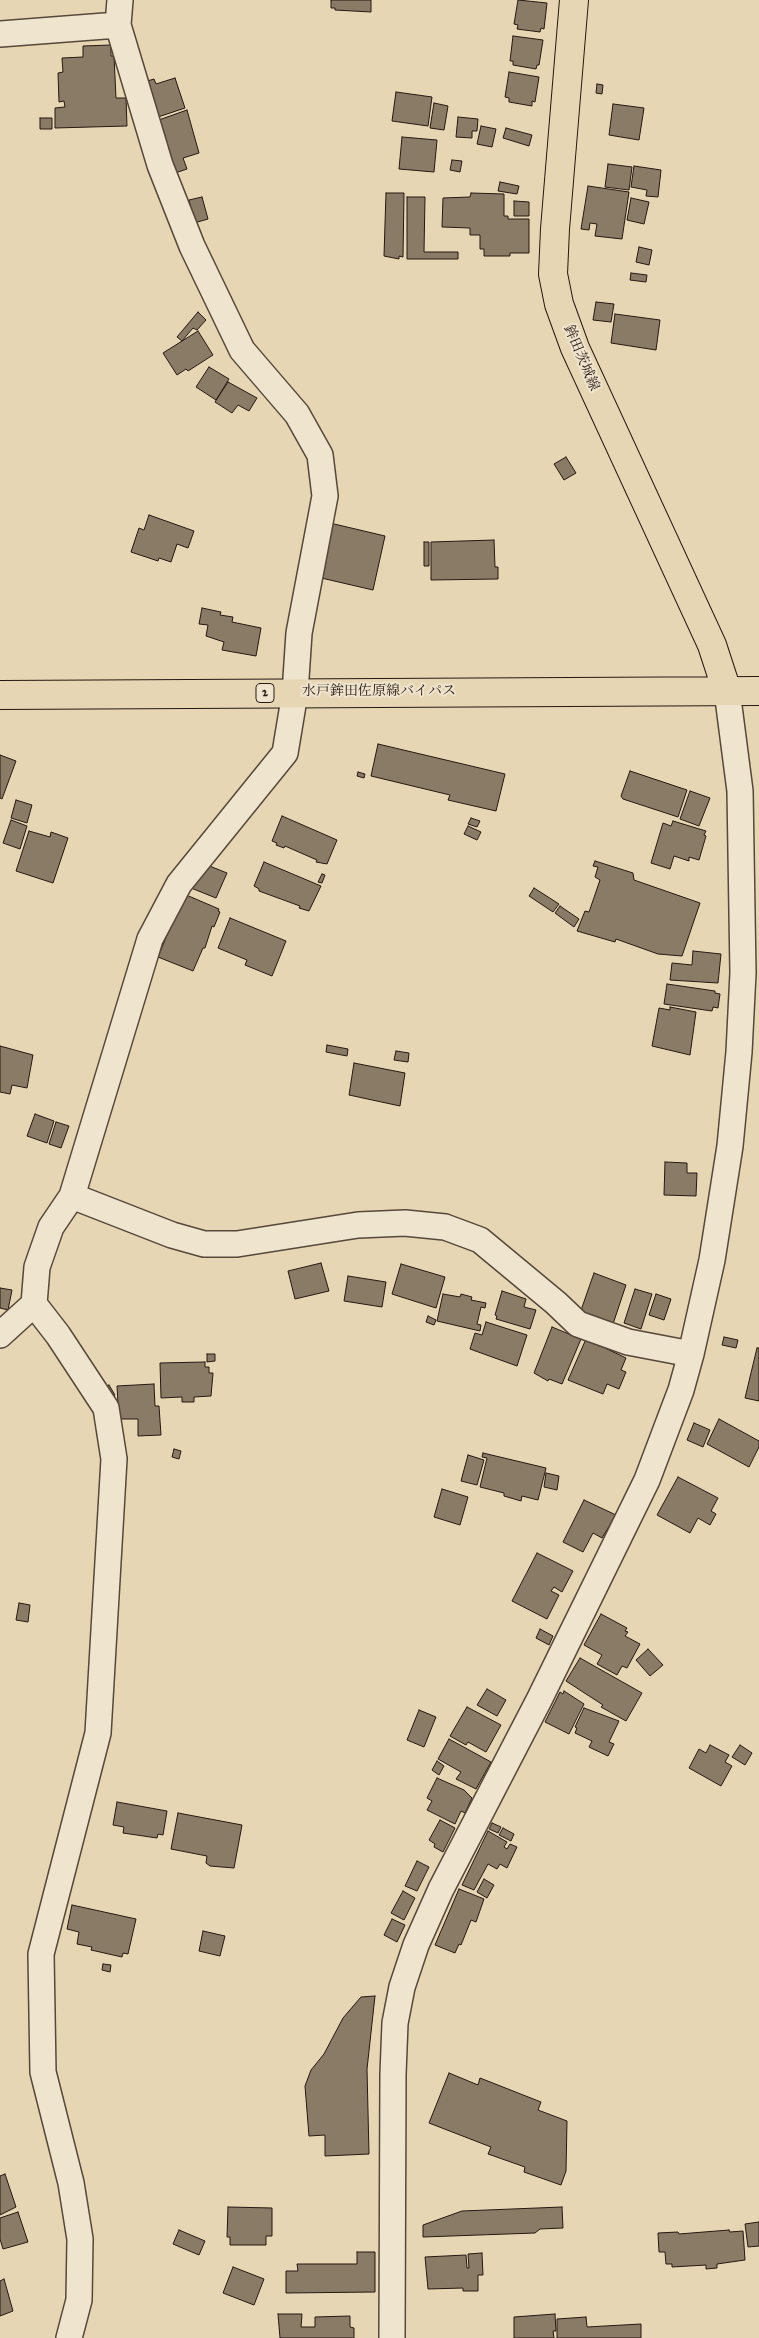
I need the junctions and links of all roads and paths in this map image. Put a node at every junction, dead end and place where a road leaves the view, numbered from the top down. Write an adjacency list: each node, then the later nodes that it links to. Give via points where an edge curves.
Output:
1 (120, 0): 3 (street)
2 (574, 0): 5 (main road, 鉾田茨城線, via 555,229 553,274 558,304 575,348 712,645)
3 (118, 25): 4 (street); 7 (street, via 160,164 192,246 242,350 297,414 320,456 325,496 299,633)
4 (0, 34)
5 (727, 691): 6 (main road, 水戸鉾田佐原線バイパス / 2); 7 (main road, 水戸鉾田佐原線バイパス / 2); 12 (street, via 740,791 743,973 730,1146 712,1260)
6 (759, 691)
7 (295, 693): 8 (main road, 水戸鉾田佐原線バイパス / 2); 9 (street, via 285,753 180,884 150,938)
8 (0, 695)
9 (72, 1196): 10 (street, via 51,1227 37,1267); 12 (street, via 204,1244 237,1244 358,1225 405,1223 445,1227 480,1240 578,1324 628,1342)
10 (34, 1304): 11 (street); 13 (street, via 106,1408 114,1459 98,1734 41,1954 43,2072 71,2183 80,2239 79,2300)
11 (0, 1335)
12 (691, 1354): 14 (street, via 647,1480 440,1889 402,1987 394,2023)
13 (70, 2338)
14 (392, 2338)

